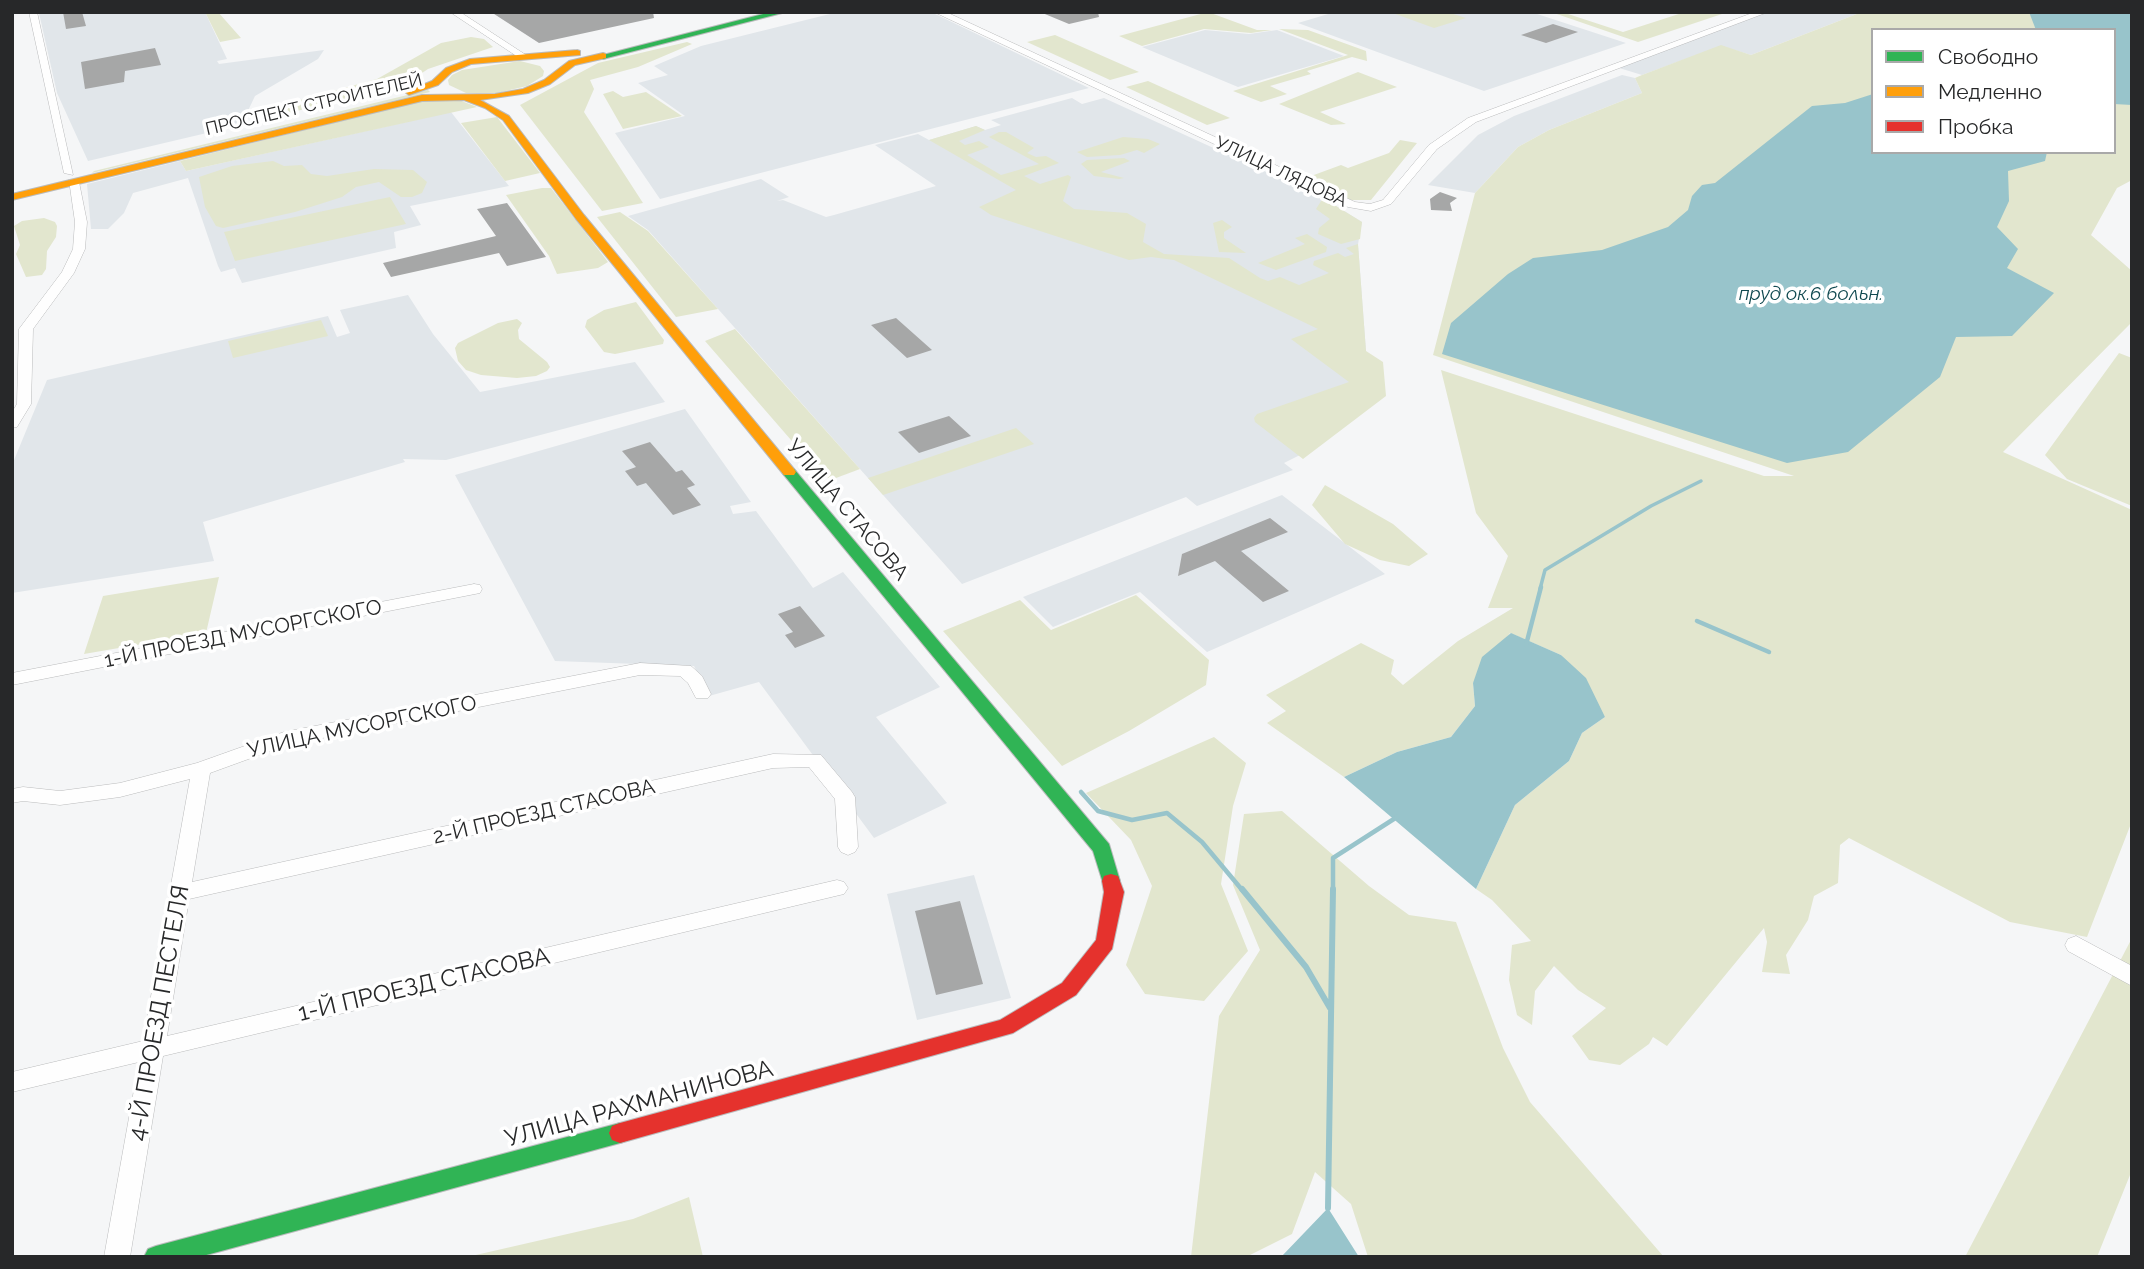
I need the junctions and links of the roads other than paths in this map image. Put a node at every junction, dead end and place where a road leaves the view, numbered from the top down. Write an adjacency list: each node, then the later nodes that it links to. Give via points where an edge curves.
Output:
1 (33, 12): 14 (street)
2 (454, 12): 7 (street)
3 (749, 12): 8 (main road, ПРОСПЕКТ СТРОИТЕЛЕЙ, via 570,55)
4 (782, 12): 9 (main road, ПРОСПЕКТ СТРОИТЕЛЕЙ, via 582,60)
5 (939, 12): 6 (street, УЛИЦА ЛЯДОВА, via 1352,205 1371,208 1387,202 1433,146 1472,120)
6 (1764, 12)
7 (499, 52): 8 (main road, ПРОСПЕКТ СТРОИТЕЛЕЙ); 10 (main road, ПРОСПЕКТ СТРОИТЕЛЕЙ, via 441,74)
8 (529, 58): 9 (main road, via 551,64)
9 (555, 73): 11 (main road, ПРОСПЕКТ СТРОИТЕЛЕЙ)
10 (435, 83): 12 (main road, УЛИЦА СТАСОВА, via 440,90); 14 (main road, ПРОСПЕКТ СТРОИТЕЛЕЙ)
11 (526, 91): 12 (main road, ПРОСПЕКТ СТРОИТЕЛЕЙ, via 495,97); 13 (main road, via 506,103)
12 (458, 96): 13 (main road, УЛИЦА СТАСОВА); 14 (main road, ПРОСПЕКТ СТРОИТЕЛЕЙ, via 422,97)
13 (506, 118): 26 (main road, УЛИЦА СТАСОВА, via 709,376 1102,849 1114,892)
14 (71, 177): 15 (main road, ПРОСПЕКТ СТРОИТЕЛЕЙ); 16 (main road, ПРОСПЕКТ СТРОИТЕЛЕЙ); 17 (street, via 81,222 79,249 68,273 26,329 24,404)
15 (12, 187)
16 (12, 197)
17 (12, 424)
18 (474, 589): 19 (street, 1-Й ПРОЕЗД МУСОРГСКОГО)
19 (12, 679)
20 (702, 694): 21 (street, УЛИЦА МУСОРГСКОГО, via 685,670 640,669 284,739)
21 (201, 769): 22 (street, УЛИЦА МУСОРГСКОГО, via 93,795); 25 (street, 4-Й ПРОЕЗД ПЕСТЕЛЯ)
22 (12, 796)
23 (848, 847): 25 (street, 2-Й ПРОЕЗД СТАСОВА, via 845,797 814,760 773,761)
24 (836, 888): 29 (street, 1-Й ПРОЕЗД СТАСОВА)
25 (180, 893): 29 (street, 4-Й ПРОЕЗД ПЕСТЕЛЯ)
26 (1105, 943): 32 (main road, УЛИЦА РАХМАНИНОВА, via 1069,989 1006,1027)
27 (2076, 945): 28 (street)
28 (2132, 977)
29 (153, 1049): 30 (street, 1-Й ПРОЕЗД СТАСОВА); 31 (street, 4-Й ПРОЕЗД ПЕСТЕЛЯ)
30 (12, 1082)
31 (117, 1257)
32 (156, 1257)

